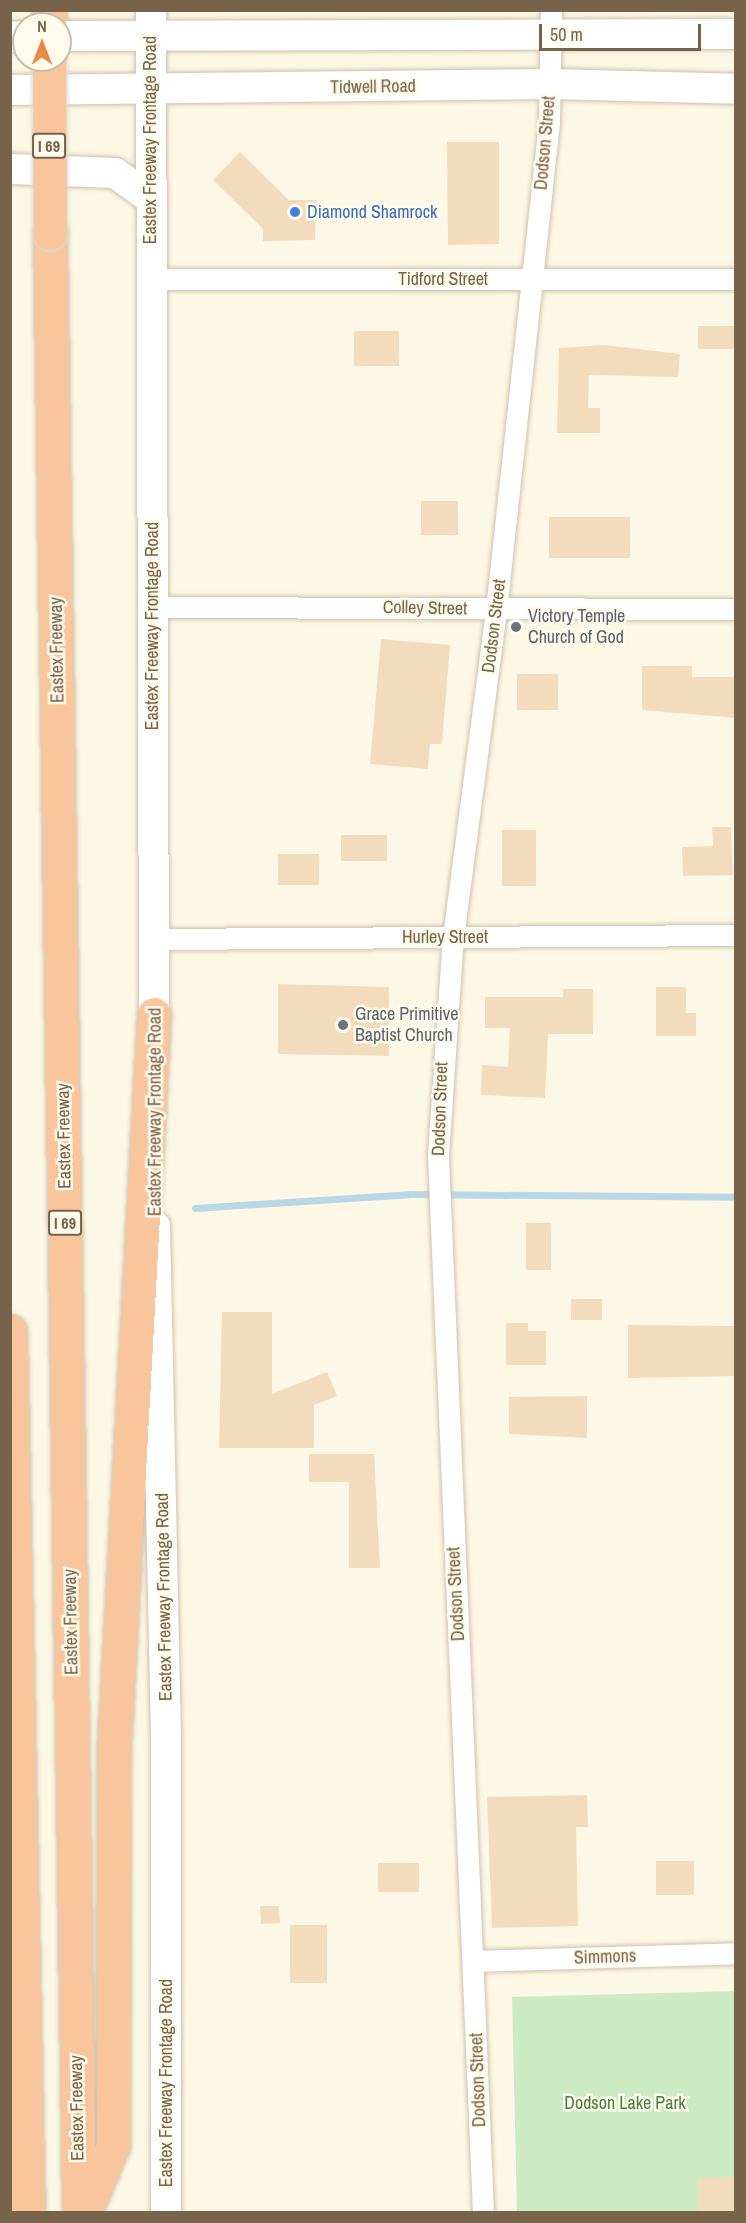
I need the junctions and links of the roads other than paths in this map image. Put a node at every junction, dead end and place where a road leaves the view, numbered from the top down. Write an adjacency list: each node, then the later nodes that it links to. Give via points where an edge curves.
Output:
1 (151, 23): 2 (main road); 3 (main road); 7 (main road, Eastex Freeway Frontage Road)
2 (550, 23): 4 (main road); 6 (street, Dodson Street)
3 (72, 34)
4 (735, 34)
5 (49, 72): 26 (highway, Eastex Freeway / I 69, bridge)
6 (550, 84): 7 (main road, Tidwell Road); 8 (main road, Tidwell Road); 14 (street, Dodson Street)
7 (150, 89): 9 (main road, Tidwell Road); 11 (main road, Eastex Freeway Frontage Road)
8 (735, 89)
9 (10, 90)
10 (10, 169): 11 (main road, via 115,173)
11 (150, 198): 12 (main road, Eastex Freeway Frontage Road)
12 (150, 279): 14 (street, Tidford Street); 15 (main road, Eastex Freeway Frontage Road)
13 (735, 279): 14 (street, Tidford Street)
14 (532, 280): 17 (street, Dodson Street)
15 (151, 607): 17 (street, Colley Street); 20 (main road, Eastex Freeway Frontage Road)
16 (735, 609): 17 (street, Colley Street)
17 (496, 610): 19 (street, Dodson Street)
18 (735, 935): 19 (street, Hurley Street)
19 (453, 937): 20 (street, Hurley Street); 24 (street, Dodson Street, via 438,1175)
20 (154, 939): 21 (main road, Eastex Freeway Frontage Road)
21 (154, 1014): 27 (highway, via 114,1747 113,2145); 28 (main road, Eastex Freeway Frontage Road, via 166,1750)
22 (10, 1330): 25 (highway)
23 (735, 1953): 24 (street, Simmons)
24 (474, 1961): 29 (street, Dodson Street)
25 (28, 2212)
26 (79, 2212)
27 (85, 2212)
28 (165, 2212)
29 (483, 2212)

